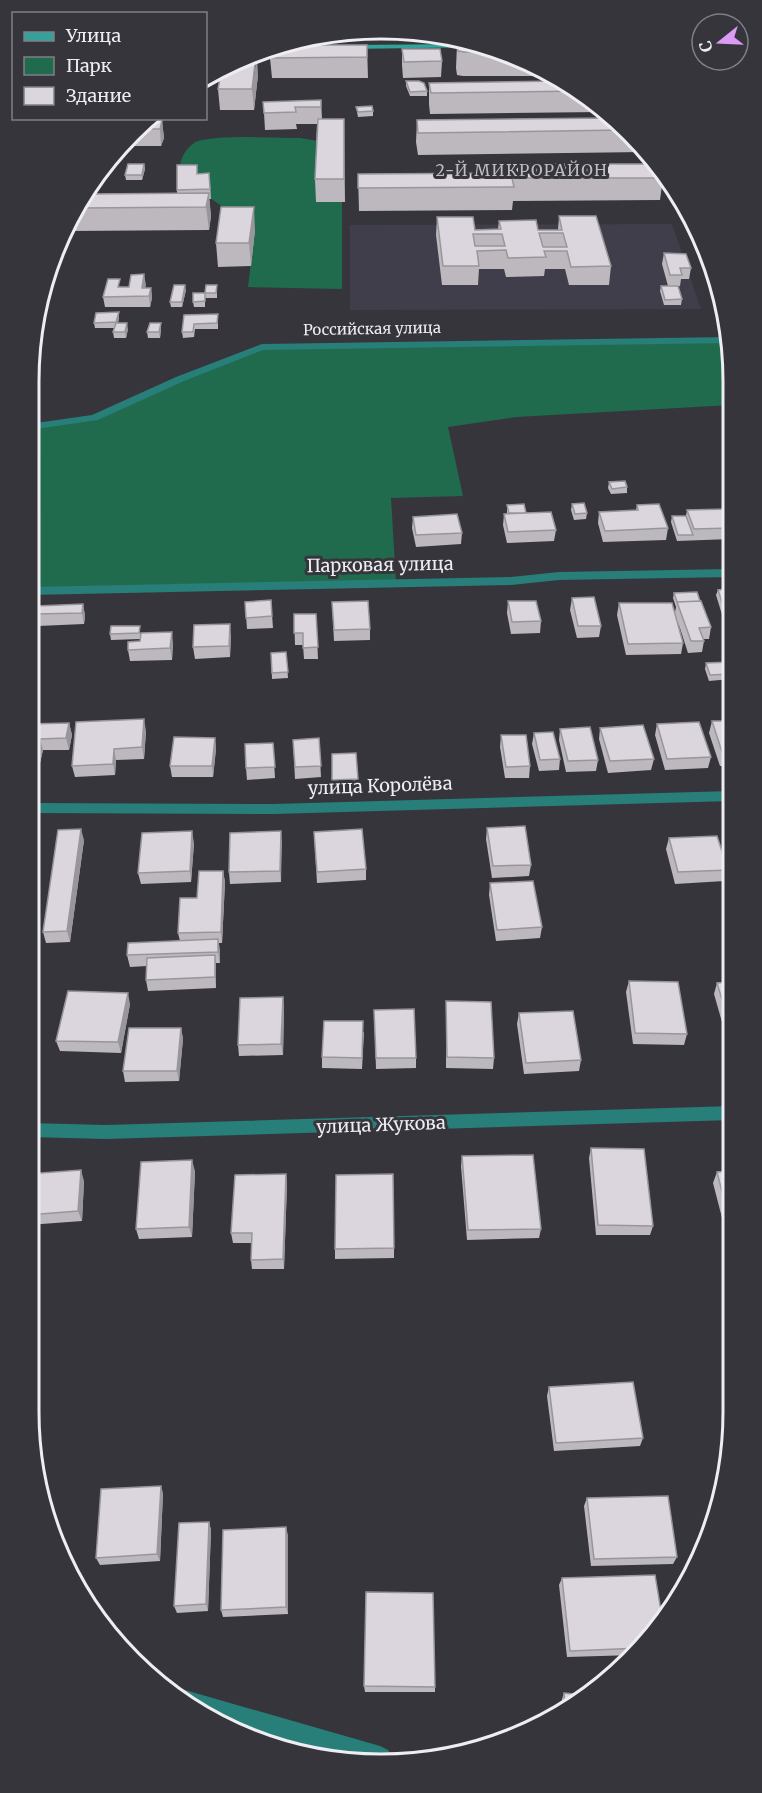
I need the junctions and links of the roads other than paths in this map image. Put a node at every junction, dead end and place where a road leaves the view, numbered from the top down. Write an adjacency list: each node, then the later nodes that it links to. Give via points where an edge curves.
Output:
1 (449, 46): 2 (street)
2 (336, 47)
3 (720, 340): 4 (street, Российская улица, via 262,347 94,418)
4 (39, 426)
5 (723, 573): 6 (street, Парковая улица)
6 (39, 591)
7 (723, 796): 8 (street, улица Королёва, via 274,809)
8 (39, 808)
9 (723, 1113): 10 (street, улица Жукова, via 106,1132)
10 (39, 1130)
11 (211, 1709): 12 (street)
12 (364, 1753)

